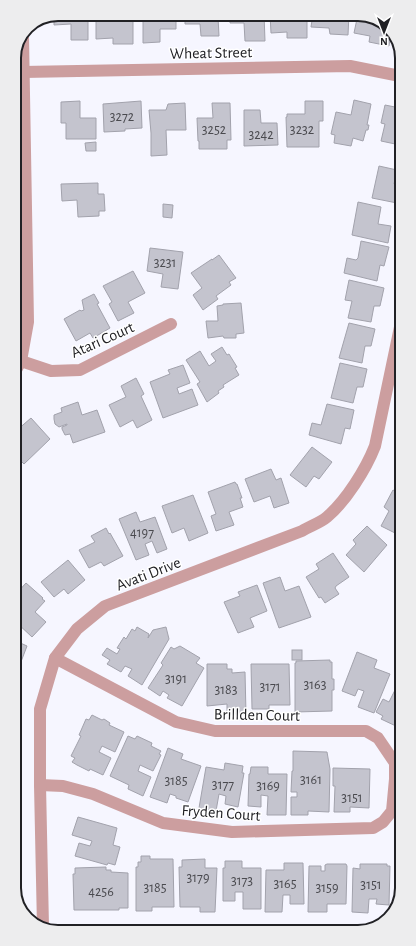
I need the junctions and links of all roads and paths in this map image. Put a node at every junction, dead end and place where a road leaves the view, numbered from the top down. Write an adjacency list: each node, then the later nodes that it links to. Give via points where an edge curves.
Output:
1 (23, 47): 2 (street)
2 (23, 72): 3 (street, Wheat Street, via 350,66); 6 (street, via 28,322)
3 (395, 75)
4 (171, 324): 6 (street, Atari Court, via 80,370 51,371)
5 (395, 351): 7 (street, Avati Drive, via 375,446 368,463 346,496 326,517 302,531 105,606 77,629)
6 (21, 361)
7 (55, 658): 8 (street, Brillden Court, via 176,722 215,731 366,731 378,738 395,763); 9 (street, Avati Drive, via 40,709)
8 (395, 779): 9 (street, Fryden Court, via 392,811 383,822 373,828 232,832 162,823 93,794 63,786)
9 (40, 785): 10 (street, Avati Drive)
10 (43, 921)

